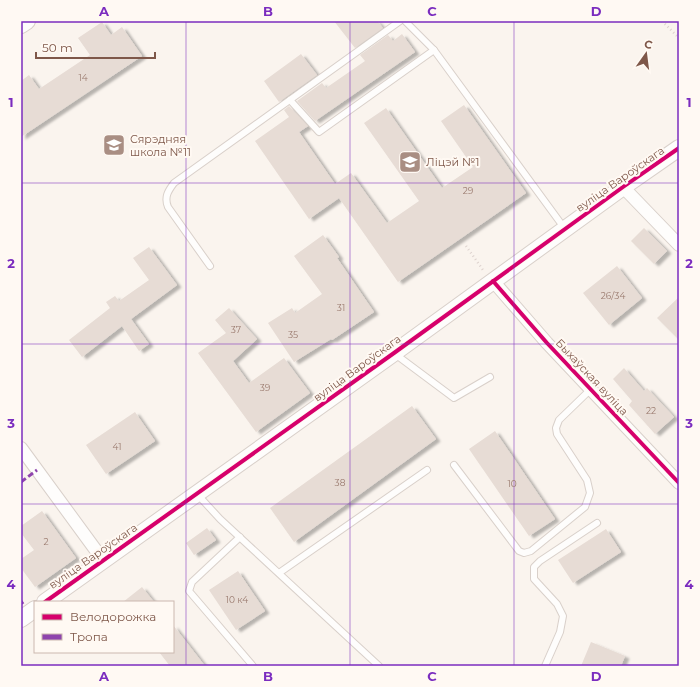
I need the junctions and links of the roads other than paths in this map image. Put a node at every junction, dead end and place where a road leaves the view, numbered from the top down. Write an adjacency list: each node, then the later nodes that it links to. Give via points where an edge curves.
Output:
1 (27, 21): 4 (street)
2 (400, 21): 6 (lane)
3 (405, 21): 5 (lane)
4 (21, 25)
5 (434, 50): 6 (lane, via 319,132); 9 (lane)
6 (290, 100): 11 (lane, via 174,183 167,192 165,201 168,207)
7 (679, 148): 8 (street, вуліца Вароўскага)
8 (623, 186): 9 (street, вуліца Вароўскага); 10 (street)
9 (565, 229): 12 (street, вуліца Вароўскага)
10 (679, 245)
11 (210, 266)
12 (488, 276): 13 (street, вуліца Вароўскага); 15 (street, Быхаўская вуліца)
13 (394, 353): 14 (lane, via 454,398); 20 (street, вуліца Вароўскага)
14 (490, 377)
15 (591, 389): 17 (lane, via 559,420 556,428 557,434 587,480 590,493 585,507 531,551 519,551); 19 (street, Быхаўская вуліца)
16 (21, 448): 23 (street)
17 (454, 465)
18 (427, 470): 24 (lane)
19 (679, 483)
20 (197, 494): 22 (lane); 23 (street, вуліца Вароўскага)
21 (597, 523): 30 (lane, via 534,567 534,579 557,604 562,616 560,632)
22 (240, 537): 24 (lane); 28 (lane, via 192,582 189,591)
23 (102, 560): 25 (street, вуліца Вароўскага)
24 (279, 574): 29 (lane)
25 (45, 601)
26 (34, 610): 27 (street)
27 (21, 619)
28 (253, 666)
29 (379, 666)
30 (545, 666)

